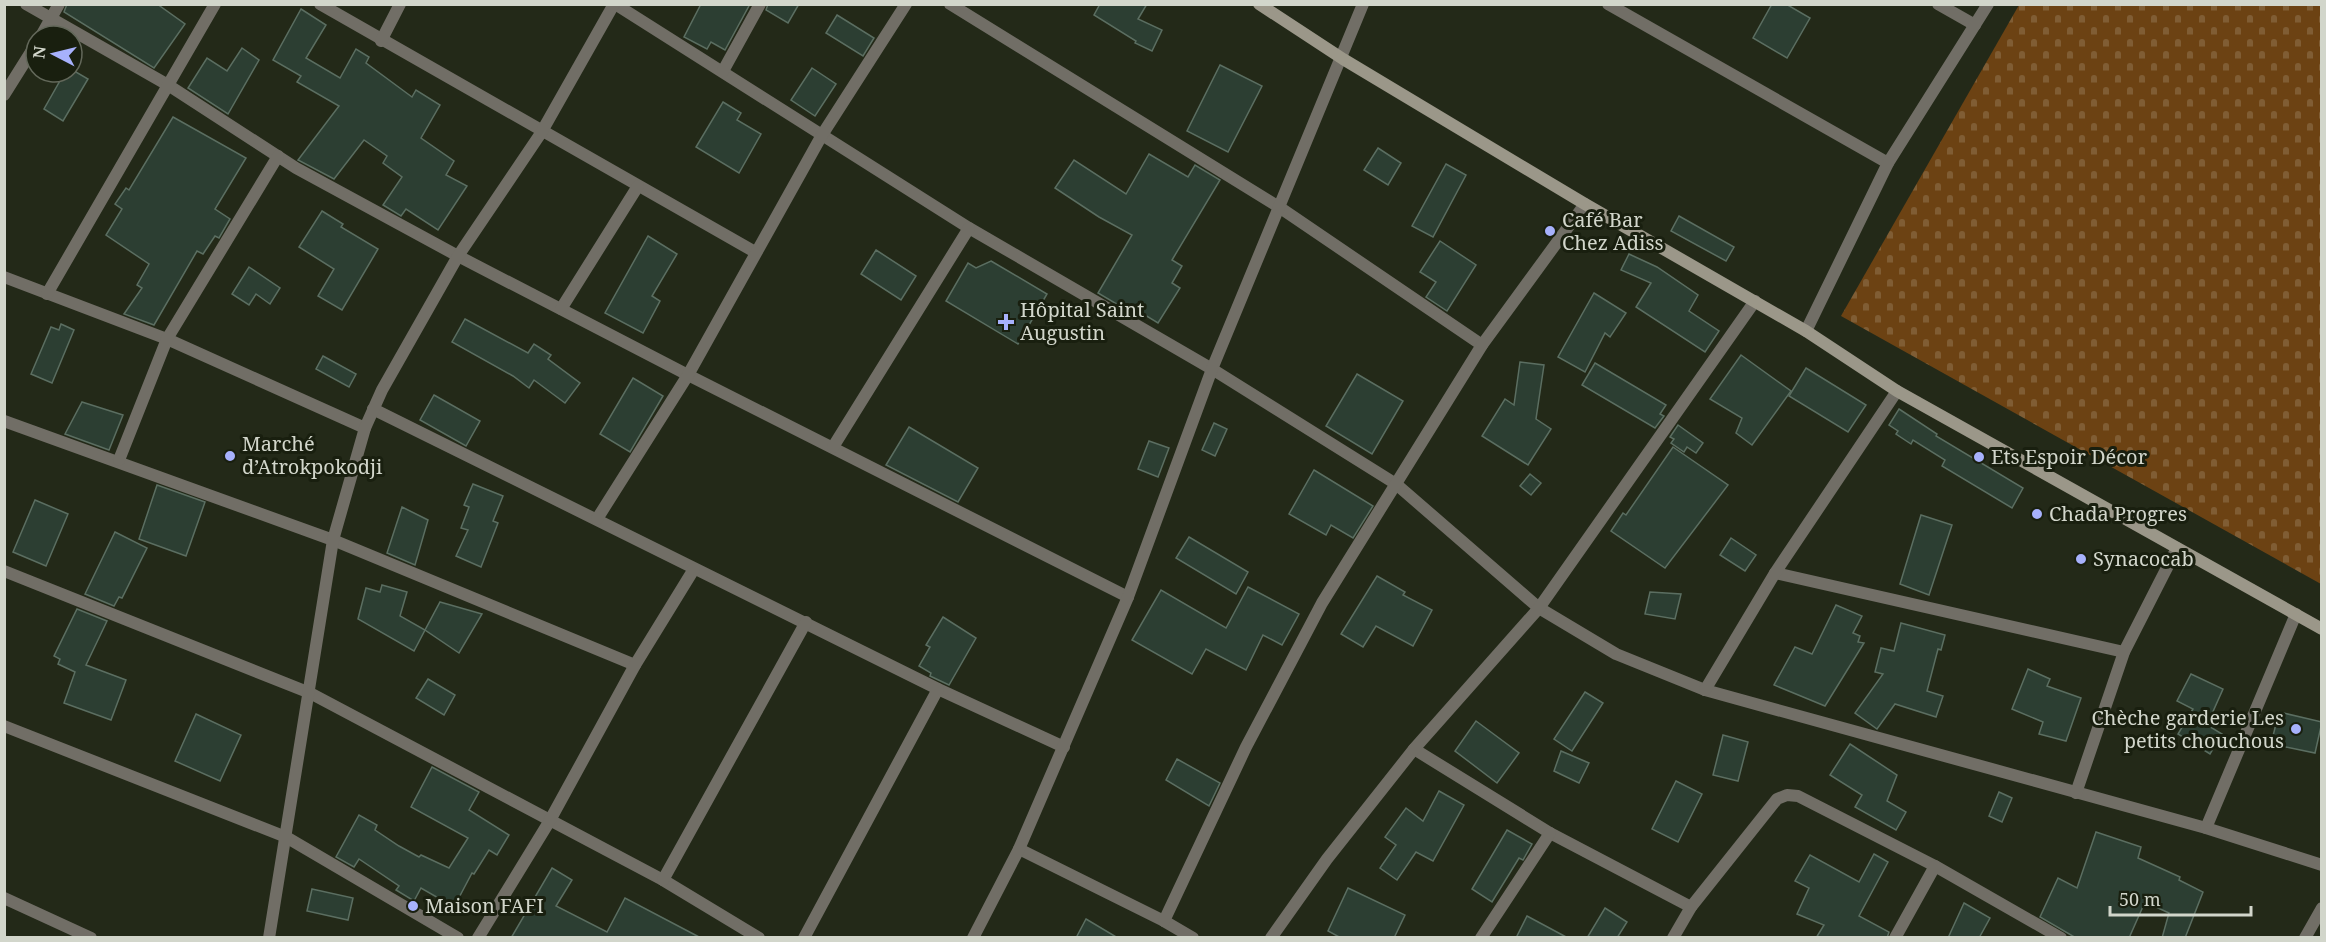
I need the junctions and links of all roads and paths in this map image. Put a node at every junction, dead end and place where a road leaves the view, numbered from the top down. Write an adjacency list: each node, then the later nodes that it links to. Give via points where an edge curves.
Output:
1 (26, 4): 15 (street)
2 (60, 4): 15 (street)
3 (215, 4): 22 (street)
4 (320, 4): 18 (street)
5 (400, 4): 18 (street)
6 (614, 4): 21 (street); 24 (street)
7 (760, 4): 21 (street)
8 (906, 4): 25 (street)
9 (950, 4): 30 (street)
10 (1259, 4): 19 (main road)
11 (1363, 4): 19 (street)
12 (1608, 4): 27 (street)
13 (1938, 4): 17 (street)
14 (1988, 4): 17 (street)
15 (51, 20): 16 (street); 22 (street)
16 (48, 24)
17 (1975, 25): 27 (street)
18 (381, 41): 24 (street)
19 (1343, 59): 29 (main road); 30 (street)
20 (24, 63): 23 (street)
21 (723, 71): 25 (street)
22 (168, 85): 26 (street); 35 (street)
23 (4, 95)
24 (542, 133): 28 (street); 33 (street)
25 (822, 135): 31 (street); 32 (street)
26 (278, 156): 33 (street); 39 (street)
27 (1888, 163): 38 (street)
28 (638, 186): 32 (street); 37 (street)
29 (1585, 204): 36 (main road); 40 (street)
30 (1279, 207): 40 (street); 41 (street)
31 (969, 228): 41 (street); 47 (street)
32 (755, 252): 42 (street)
33 (458, 256): 37 (street); 44 (street)
34 (4, 277): 35 (street)
35 (47, 294): 39 (street)
36 (1755, 301): 38 (main road); 57 (street)
37 (561, 309): 42 (street)
38 (1806, 331): 43 (main road)
39 (167, 339): 46 (street); 48 (street)
40 (1482, 345): 49 (street)
41 (1212, 369): 49 (street); 56 (street)
42 (688, 375): 47 (street); 50 (street)
43 (1897, 391): 52 (main road); 55 (street)
44 (373, 409): 46 (street); 50 (street)
45 (4, 420): 48 (street)
46 (365, 428): 51 (street)
47 (833, 447): 56 (street)
48 (119, 460): 51 (street)
49 (1396, 484): 57 (street); 81 (street, via 1323,603 1251,737)
50 (597, 519): 53 (street)
51 (333, 540): 62 (street); 65 (street)
52 (2177, 548): 58 (main road); 61 (street)
53 (694, 569): 59 (street); 62 (street)
54 (4, 571): 65 (street)
55 (1775, 573): 61 (street); 64 (street)
56 (1128, 597): 67 (street)
57 (1539, 608): 64 (street, via 1609,650); 68 (street)
58 (2296, 615): 60 (main road); 71 (street)
59 (806, 622): 63 (street); 77 (street)
60 (2322, 629)
61 (2124, 652): 69 (street)
62 (635, 665): 70 (street)
63 (938, 689): 67 (street); 87 (street)
64 (1705, 690): 69 (street)
65 (310, 693): 70 (street); 73 (street)
66 (4, 726): 73 (street)
67 (1064, 747): 74 (street)
68 (1414, 749): 72 (street); 90 (street, via 1327,859)
69 (2076, 794): 71 (street)
70 (549, 822): 77 (street); 85 (street)
71 (2206, 828): 75 (street)
72 (1550, 833): 79 (street); 91 (street)
73 (286, 837): 83 (street); 84 (street)
74 (1019, 849): 81 (street); 88 (street)
75 (2322, 865)
76 (1935, 866): 79 (street, via 1798,796 1787,795 1777,799); 93 (street); 94 (street)
77 (663, 880): 86 (street)
78 (4, 898): 82 (street)
79 (1690, 907): 92 (street)
80 (2322, 908): 95 (street)
81 (1164, 921): 89 (street)
82 (91, 938)
83 (269, 938)
84 (458, 938)
85 (478, 938)
86 (759, 938)
87 (804, 938)
88 (973, 938)
89 (1193, 938)
90 (1271, 938)
91 (1481, 938)
92 (1673, 938)
93 (1895, 938)
94 (2061, 938)
95 (2306, 938)

